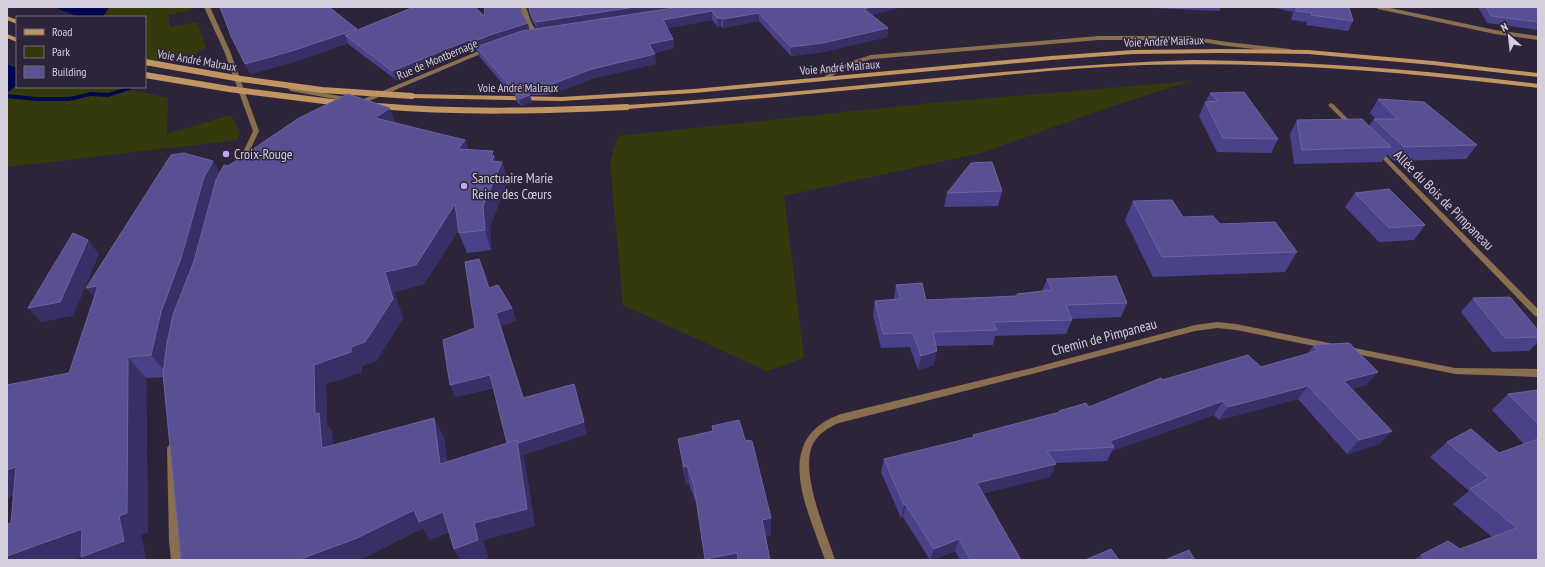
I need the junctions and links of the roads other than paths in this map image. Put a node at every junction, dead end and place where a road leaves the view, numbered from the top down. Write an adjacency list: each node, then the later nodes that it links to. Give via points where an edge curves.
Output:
1 (207, 7): 12 (street)
2 (522, 7): 4 (street)
3 (1378, 7): 5 (street, via 1495,32)
4 (535, 34)
5 (1538, 38)
6 (495, 46): 12 (street, Rue de Montbernage, via 362,102)
7 (1308, 52): 10 (main road, Voie André Malraux); 11 (main road, Voie André Malraux, via 1133,52); 11 (street, via 1188,38 1099,38 871,57 851,63)
8 (146, 62): 11 (main road, Voie André Malraux, bridge, via 322,90 404,96 561,99)
9 (146, 75): 13 (main road, Voie André Malraux, bridge, via 309,100 403,109 540,111 698,102 1062,68 1143,63 1321,64)
10 (1538, 75)
11 (824, 80)
12 (239, 82): 17 (street, via 256,131)
13 (1538, 86)
14 (1331, 105): 15 (street)
15 (1359, 133)
16 (1371, 144): 18 (street, Allée du Bois de Pimpaneau)
17 (238, 168)
18 (1538, 314)
19 (1538, 373): 22 (street, Chemin de Pimpaneau, via 1455,371 1217,325 841,418 827,424 816,433 808,445 804,460 808,491)
20 (172, 440): 21 (street, via 173,533)
21 (176, 560)
22 (830, 560)

